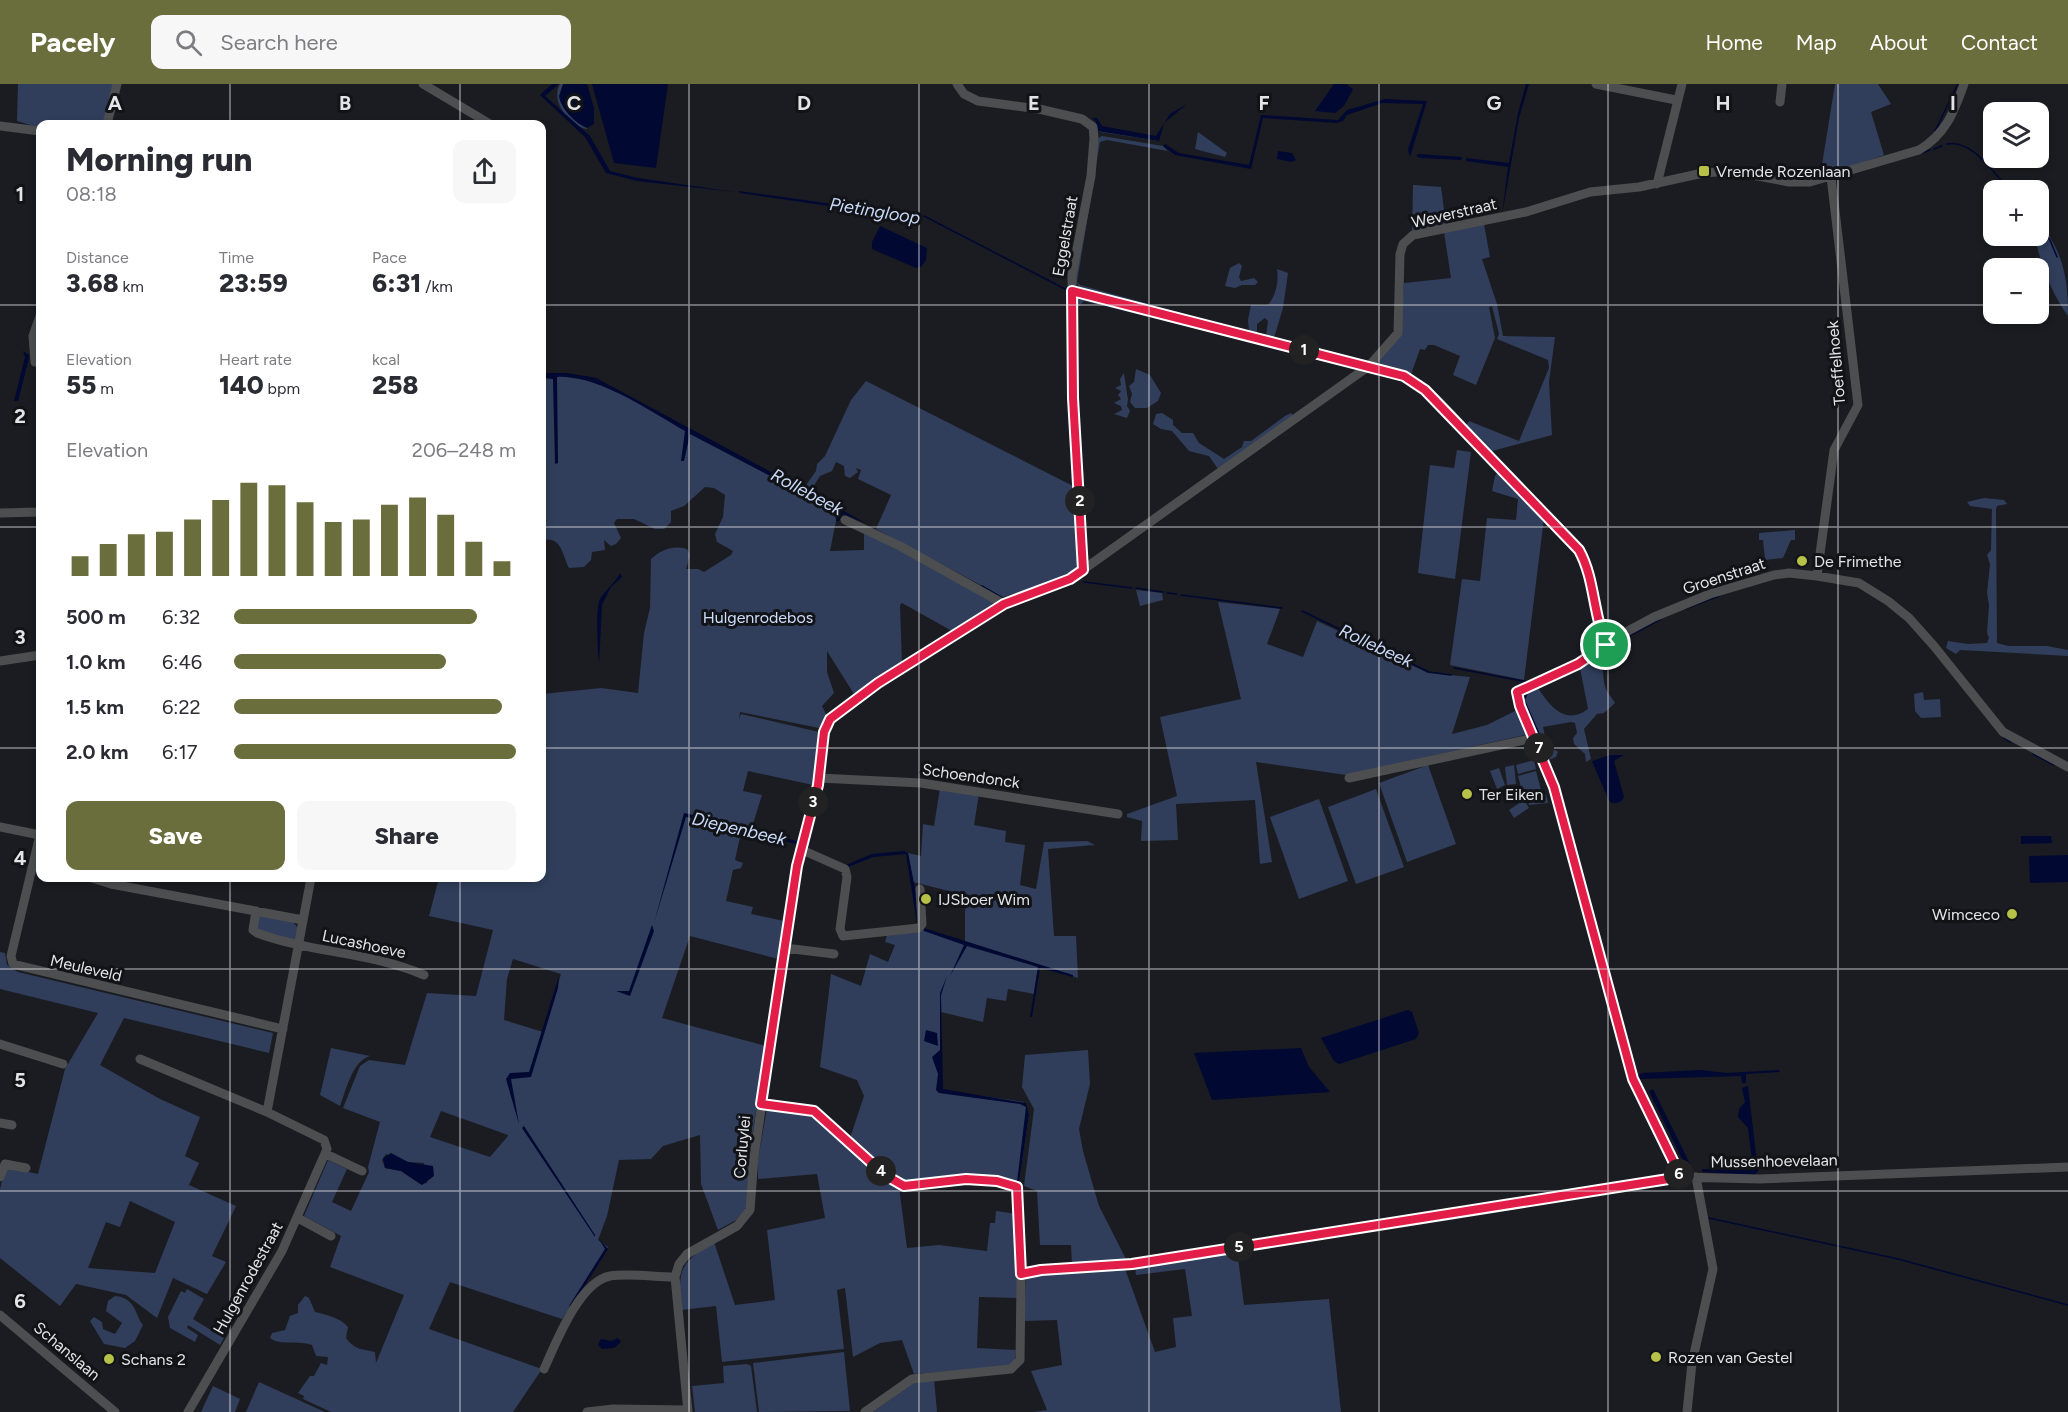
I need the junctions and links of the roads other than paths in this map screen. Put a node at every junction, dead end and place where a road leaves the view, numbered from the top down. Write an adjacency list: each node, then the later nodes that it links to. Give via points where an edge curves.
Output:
1 (117, 84): 10 (street)
2 (423, 84): 11 (street)
3 (957, 84): 16 (street, Eggelstraat, via 964,94 978,101 1057,113 1086,120 1093,127 1090,176)
4 (1596, 84): 8 (street)
5 (1682, 84): 8 (street)
6 (1782, 84): 9 (street)
7 (1964, 84): 14 (street, Weverstraat, via 1949,122 1929,144)
8 (1676, 100): 15 (street)
9 (1780, 102)
10 (108, 120)
11 (483, 120)
12 (0, 126): 13 (street)
13 (36, 130)
14 (1830, 177): 15 (street, Weverstraat, via 1799,183 1731,171); 24 (street, Toeffelhoek, via 1858,405 1834,450)
15 (1657, 184): 19 (street, Weverstraat, via 1590,192 1526,212 1408,238 1400,254 1398,333)
16 (1072, 291): 19 (street); 23 (street, Eggelstraat, via 1073,398)
17 (36, 327): 18 (street)
18 (36, 362)
19 (1369, 366): 23 (street, Weverstraat); 26 (street, via 1404,376 1425,390 1579,550)
20 (36, 512): 21 (street)
21 (0, 513)
22 (845, 520): 25 (street)
23 (1083, 570): 25 (street, Weverstraat, via 1063,582)
24 (1816, 576): 26 (street, Groenstraat, via 1789,573 1739,584 1653,617); 30 (street, Groenstraat, via 1859,583 1896,607 1939,651 2003,732)
25 (1004, 604): 31 (street, Corluylei, via 878,683 830,719 824,732)
26 (1606, 645): 29 (street, Groenstraat, via 1578,664 1517,692)
27 (36, 656): 28 (street)
28 (0, 661)
29 (1534, 738): 32 (street); 60 (street, via 1554,787 1633,1079)
30 (2068, 767)
31 (819, 778): 33 (street, Schoendonck, via 921,783); 36 (street, Corluylei)
32 (1349, 778)
33 (1118, 814)
34 (0, 827): 35 (street)
35 (36, 834)
36 (800, 849): 40 (street, via 845,869 840,929 843,936 919,928); 44 (street, Corluylei)
37 (36, 865): 47 (street, Meuleveld, via 11,956 16,967)
38 (105, 882): 41 (street)
39 (310, 882): 42 (street)
40 (920, 889)
41 (256, 911): 42 (street); 43 (street, Lucashoeve, via 254,932)
42 (303, 920): 43 (street)
43 (298, 946): 46 (street, Lucashoeve, via 404,966); 47 (street)
44 (785, 948): 45 (street); 51 (street, Corluylei)
45 (834, 954)
46 (424, 975)
47 (283, 1029): 52 (street)
48 (0, 1044): 50 (street)
49 (140, 1059): 52 (street)
50 (63, 1064)
51 (761, 1104): 64 (street, via 814,1111 885,1175 904,1186 966,1179 1017,1187); 65 (street, Corluylei, via 750,1210 737,1226 687,1254)
52 (267, 1112): 55 (street, via 324,1140 328,1145)
53 (0, 1123): 54 (street)
54 (12, 1125)
55 (326, 1155): 58 (street); 62 (street, Hulgenrodestraat)
56 (2068, 1167): 61 (street, Mussenhoevelaan, via 1760,1179)
57 (26, 1168): 59 (street, via 5,1164)
58 (362, 1172)
59 (0, 1177)
60 (1681, 1177): 61 (street, Mussenhoevelaan); 64 (street, Mussenhoevelaan, via 1132,1264)
61 (1696, 1177): 73 (street, via 1713,1269 1692,1363)
62 (298, 1218): 63 (street); 70 (street, Hulgenrodestraat)
63 (331, 1236)
64 (1021, 1274): 72 (street, via 1021,1347 1016,1366 912,1379)
65 (675, 1277): 67 (street, via 614,1276 601,1280 570,1312); 68 (street)
66 (0, 1315): 69 (street, Schanslaan)
67 (544, 1369)
68 (688, 1411): 71 (street)
69 (115, 1412)
70 (188, 1412)
71 (587, 1412)
72 (864, 1412)
73 (1687, 1412)

